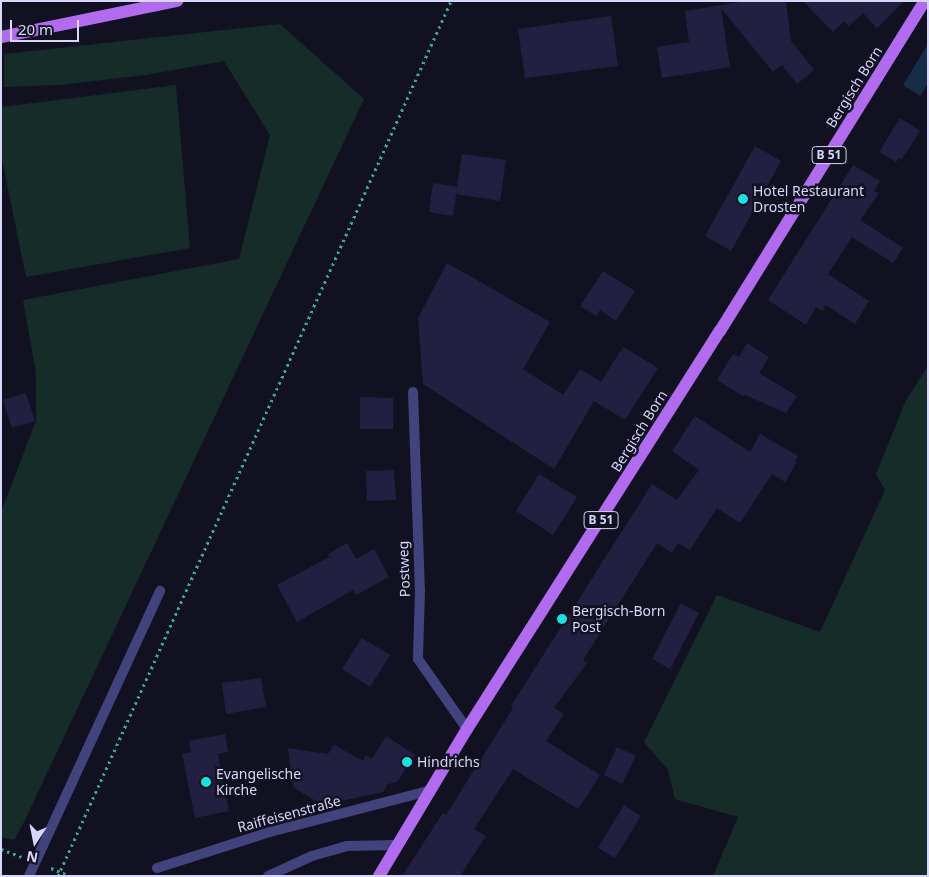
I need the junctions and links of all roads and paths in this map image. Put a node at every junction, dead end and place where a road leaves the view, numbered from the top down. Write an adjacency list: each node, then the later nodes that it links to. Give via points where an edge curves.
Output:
1 (177, 1): 4 (main road)
2 (452, 1): 11 (path)
3 (925, 1): 7 (main road, Bergisch Born / B 51, via 715,340)
4 (1, 37)
5 (413, 392): 7 (lane, Postweg, via 420,590 418,659)
6 (160, 591): 12 (lane)
7 (467, 729): 8 (main road, Bergisch Born / B 51)
8 (429, 792): 9 (main road, Bergisch Born / B 51); 10 (lane, Raiffeisenstraße, via 270,832)
9 (396, 845): 14 (lane, via 347,846 312,856); 15 (main road, Bergisch Born / B 51)
10 (157, 868)
11 (59, 874): 13 (path)
12 (30, 876)
13 (70, 876)
14 (268, 876)
15 (379, 876)

